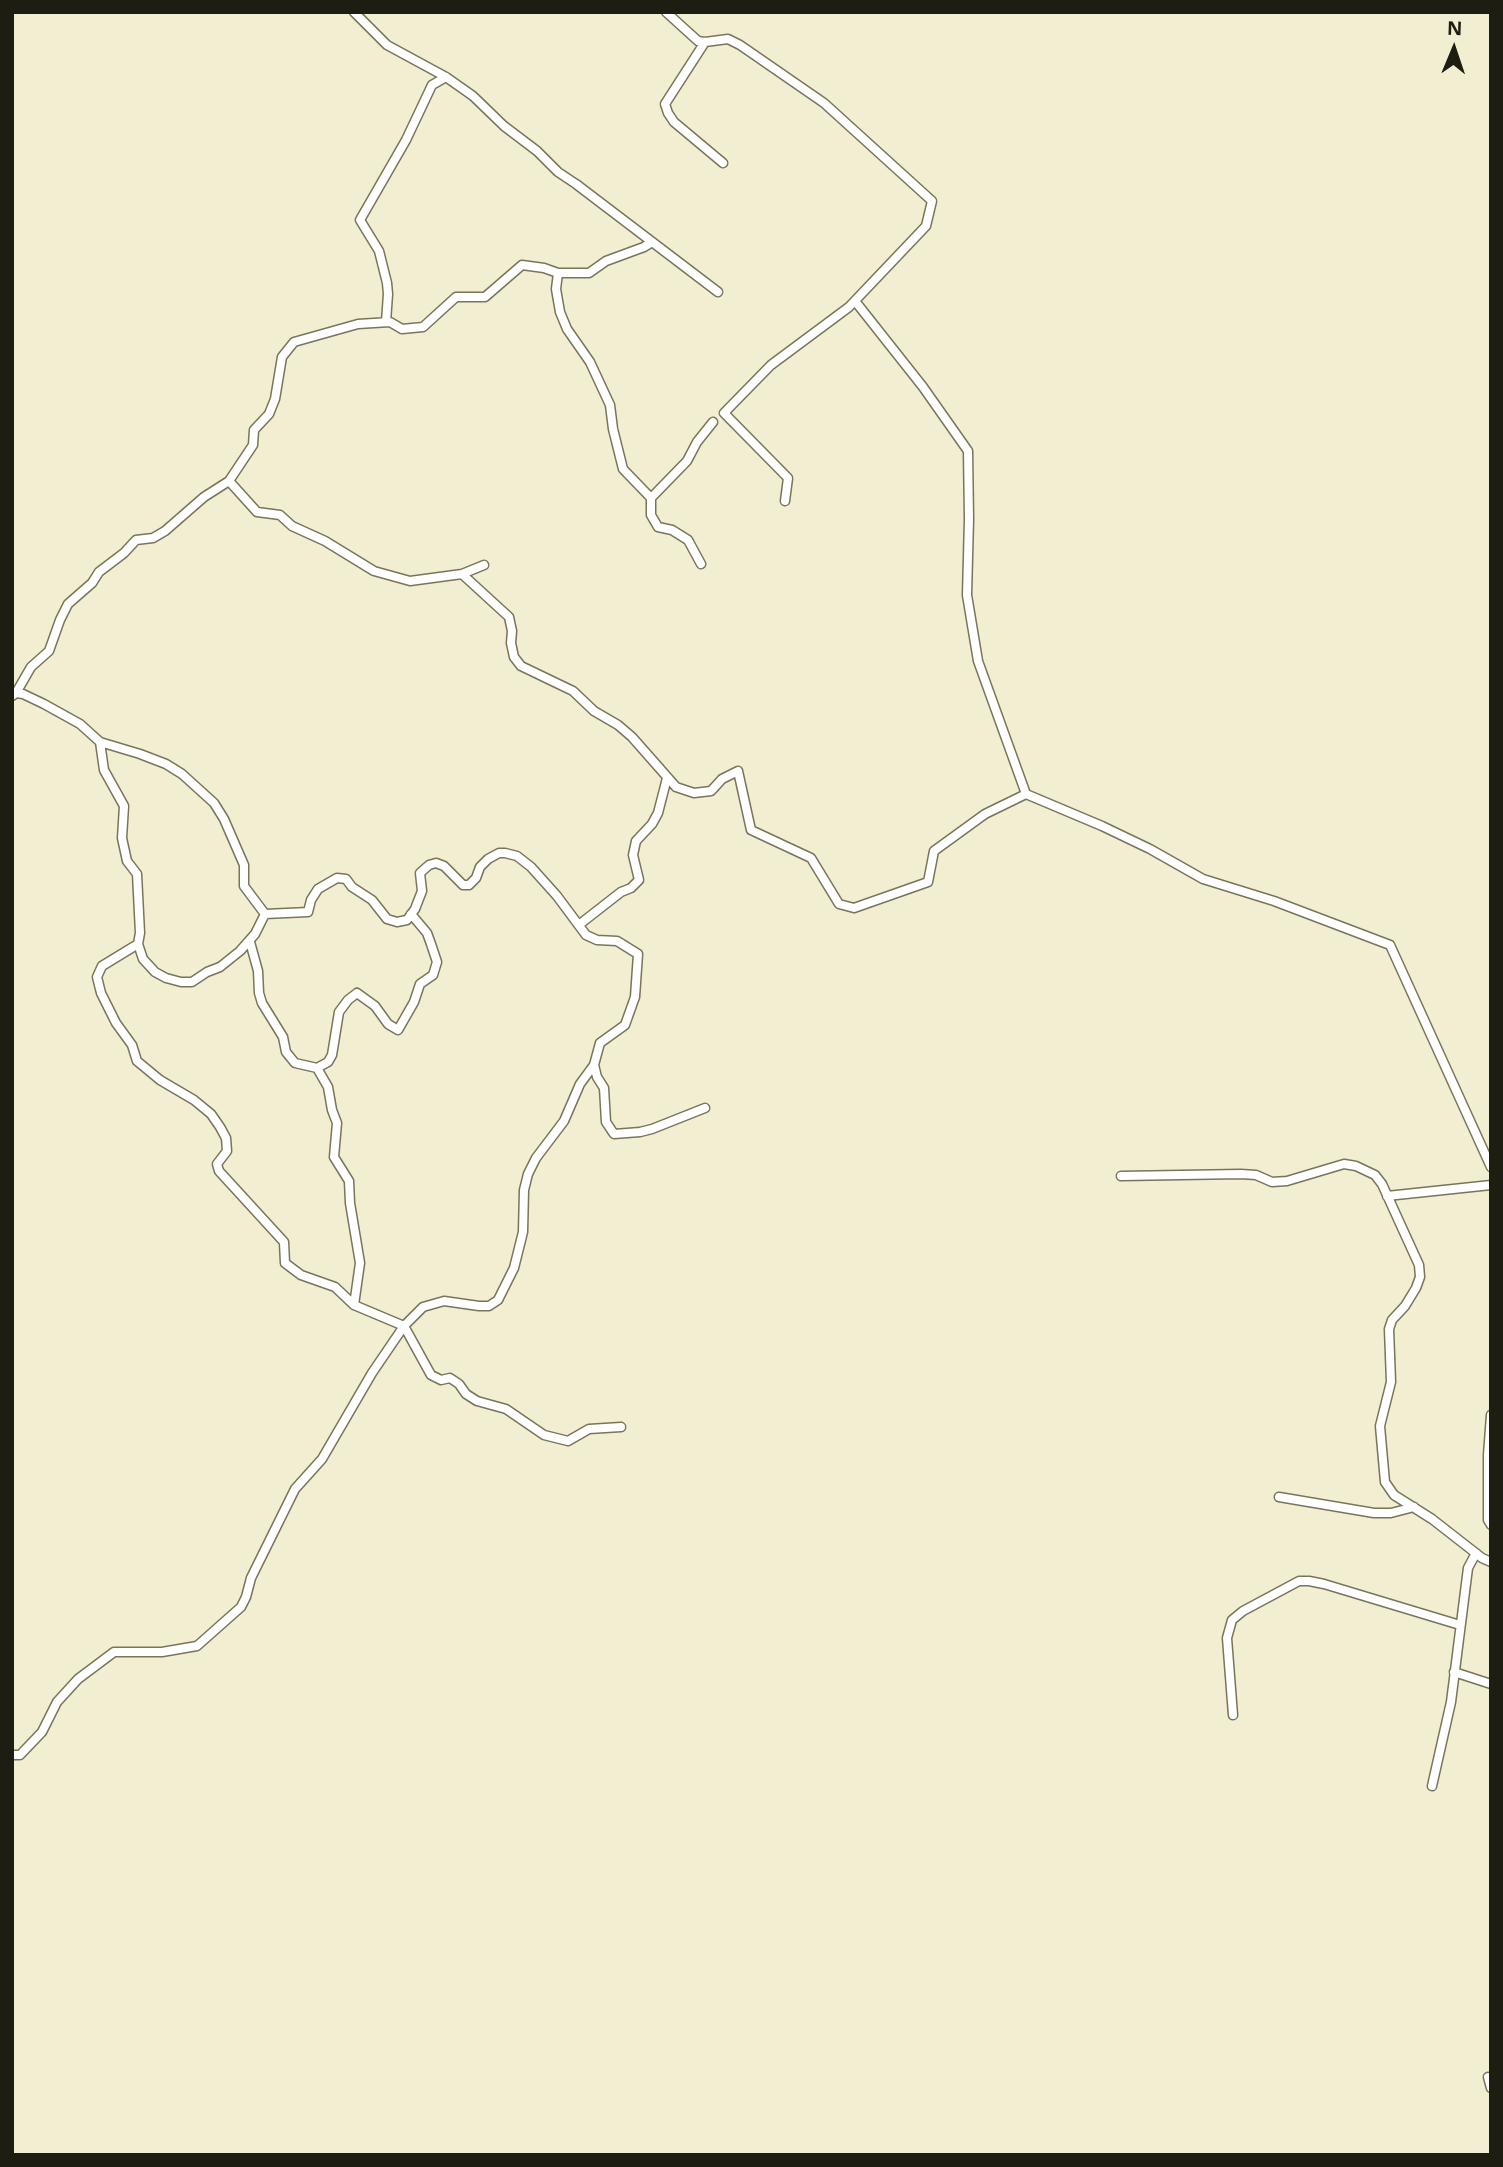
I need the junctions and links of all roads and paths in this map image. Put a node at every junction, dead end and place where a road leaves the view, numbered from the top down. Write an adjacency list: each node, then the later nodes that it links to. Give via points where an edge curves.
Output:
1 (354, 12): 4 (street, via 387,46)
2 (666, 12): 3 (street, via 687,33)
3 (705, 42): 5 (street, via 665,104 674,122); 9 (street, via 728,39 814,96 932,201 926,226)
4 (446, 77): 6 (street, via 558,172); 10 (street, via 432,85 360,220 379,251 388,294)
5 (723, 163)
6 (652, 242): 7 (street, via 589,273); 8 (street)
7 (558, 273): 10 (street, via 522,265 485,298 456,297 423,327 402,329); 13 (street, via 560,312 610,405 623,469)
8 (718, 292)
9 (855, 301): 14 (street, via 771,365 724,413 788,478); 21 (street, via 968,451 967,595 978,661)
10 (386, 322): 12 (street, via 358,324 295,342 282,357 269,414 254,430 253,444)
11 (713, 422): 13 (street, via 687,461)
12 (229, 481): 17 (street, via 257,512 280,515 374,571 410,581); 18 (street, via 165,531 136,540 99,572 68,604 49,651 31,667)
13 (651, 498): 15 (street, via 651,515 658,527 688,540)
14 (785, 501)
15 (701, 564)
16 (484, 565): 17 (street)
17 (462, 574): 20 (street, via 509,617 514,657 521,666 573,691 618,725)
18 (14, 695): 19 (street, via 44,704 80,724)
19 (100, 742): 22 (street, via 166,764 214,803 239,849 244,886); 26 (street, via 104,770 124,806 122,838 127,861 137,874)
20 (667, 778): 21 (street, via 685,791 702,793 738,771 751,830 811,858 839,904 854,908 928,882 934,851 985,814); 24 (street, via 658,813 636,841 633,855 639,880)
21 (1027, 794): 30 (street, via 1150,849 1203,879 1390,945)
22 (265, 914): 23 (street, via 309,912 318,889 337,878 346,879 372,900 387,919 407,920); 25 (street)
23 (411, 914): 24 (street, via 422,891 420,873 429,865 444,866 463,885 469,885 488,859 505,853 531,867); 28 (street, via 431,944 437,962 433,975 420,984 398,1030 357,993 348,1000 339,1012 332,1055)
24 (580, 924): 27 (street, via 586,935 617,941 638,954 635,997 625,1024 600,1043)
25 (250, 942): 26 (street, via 220,967 192,982 155,972 143,959); 28 (street, via 262,1003 286,1052 295,1063)
26 (138, 944): 34 (street, via 102,966 97,977 136,1061 211,1114 226,1139 227,1151 217,1164 219,1171 284,1242 285,1263 301,1275 335,1287)
27 (594, 1065): 29 (street, via 604,1087 606,1122 614,1134 652,1129); 35 (street, via 528,1174 523,1232 514,1268 498,1300 489,1306 444,1301 423,1307)
28 (317, 1068): 34 (street, via 328,1087 337,1123 334,1157 349,1181 360,1263)
29 (705, 1108)
30 (1491, 1167)
31 (1121, 1176): 33 (street, via 1241,1174 1272,1182 1344,1164 1375,1175)
32 (1491, 1185): 33 (street)
33 (1387, 1196): 40 (street, via 1419,1265 1420,1277 1389,1329 1391,1382 1380,1426 1385,1482 1394,1495)
34 (354, 1305): 35 (street)
35 (404, 1326): 37 (street, via 431,1375 450,1378 477,1401 506,1409 544,1435 568,1441 589,1429); 48 (street, via 322,1459 295,1489 241,1607 197,1646 114,1652 78,1679 57,1702 42,1732 20,1755)
36 (1491, 1415): 38 (street)
37 (621, 1427)
38 (1489, 1455): 41 (street)
39 (1279, 1497): 40 (street, via 1374,1513)
40 (1414, 1507): 42 (street)
41 (1491, 1524)
42 (1476, 1553): 43 (street); 44 (street, via 1468,1568)
43 (1491, 1562)
44 (1460, 1625): 45 (street); 47 (street, via 1324,1584 1299,1581 1232,1620 1227,1638)
45 (1454, 1672): 46 (street); 49 (street)
46 (1491, 1684)
47 (1233, 1715)
48 (12, 1755)
49 (1432, 1786)
50 (1488, 2077): 51 (street)
51 (1491, 2088)

